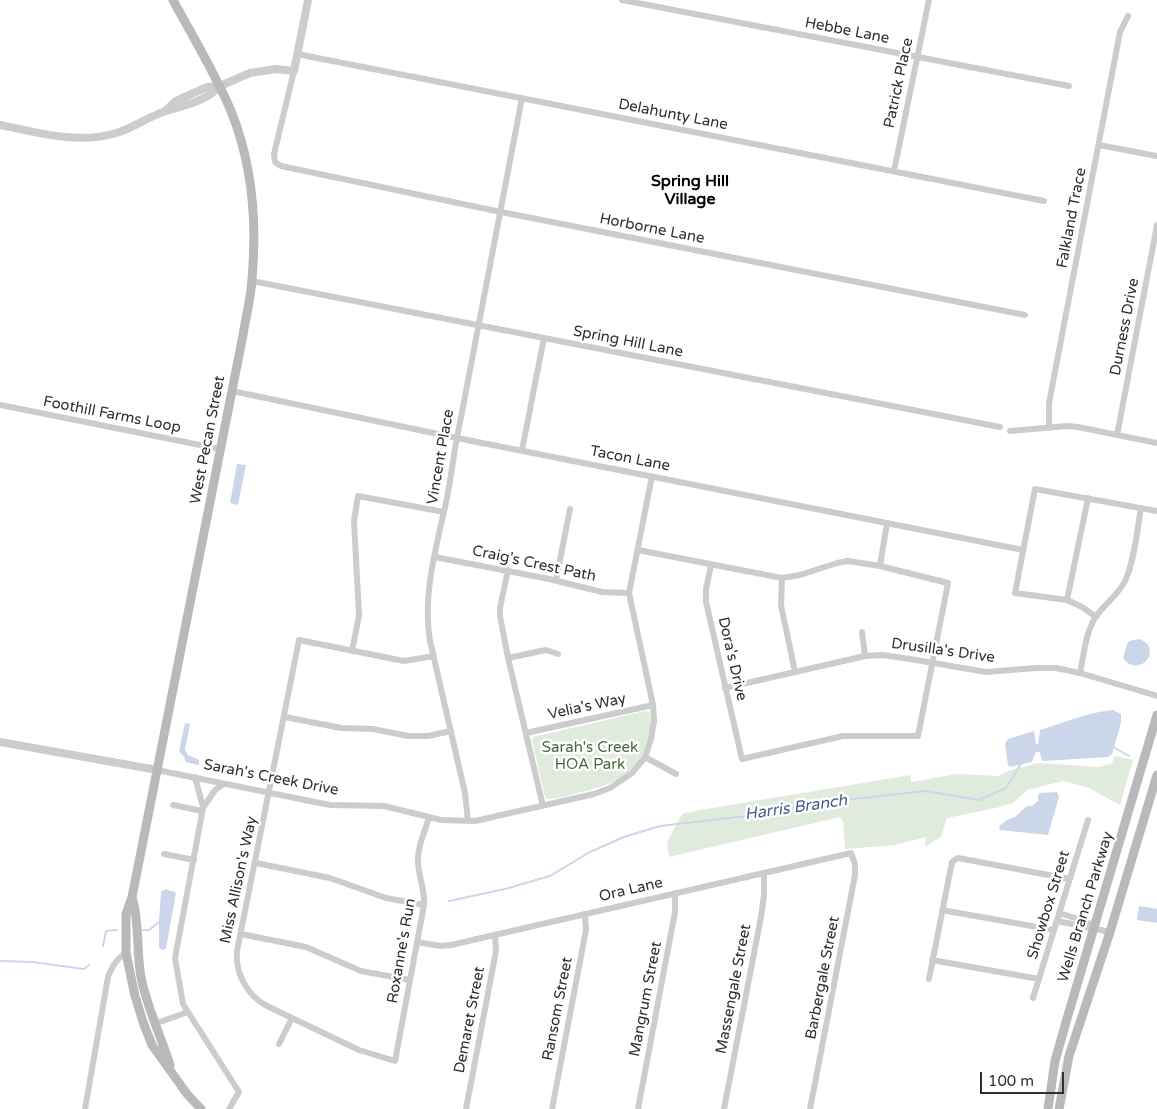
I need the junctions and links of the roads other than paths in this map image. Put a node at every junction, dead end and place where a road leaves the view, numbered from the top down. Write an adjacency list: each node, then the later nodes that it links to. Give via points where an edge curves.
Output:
1 (173, 0): 9 (main road, West Pecan Street)
2 (308, 0): 6 (street)
3 (622, 0): 7 (street, Hebbe Lane)
4 (929, 0): 7 (street, Patrick Place)
5 (1128, 16): 13 (street, Falkland Trace, via 1120,32)
6 (297, 54): 8 (street); 11 (street, Delahunty Lane)
7 (917, 58): 10 (street, Hebbe Lane); 15 (street, Patrick Place)
8 (294, 71): 9 (street, via 261,70); 17 (street, Horborne Lane, via 274,154 275,162 281,166)
9 (220, 86): 12 (street, via 206,87 176,101 165,111 114,134 63,137); 19 (main road, West Pecan Street, via 246,163 254,217)
10 (1069, 86)
11 (522, 98): 15 (street, Delahunty Lane); 17 (street, Vincent Place)
12 (0, 125)
13 (1099, 144): 14 (street); 26 (street, Falkland Trace, via 1049,403)
14 (1157, 156)
15 (894, 171): 16 (street, Delahunty Lane)
16 (1044, 201)
17 (501, 212): 20 (street, Horborne Lane); 21 (street, Vincent Place)
18 (1157, 225): 28 (street, Durness Drive)
19 (252, 281): 21 (street, Spring Hill Lane); 23 (main road, West Pecan Street)
20 (1025, 315)
21 (478, 324): 22 (street, Spring Hill Lane); 29 (street, Vincent Place)
22 (544, 338): 25 (street, Spring Hill Lane); 32 (street)
23 (232, 391): 29 (street, Tacon Lane); 31 (main road, West Pecan Street)
24 (0, 405): 31 (street, Foothill Farms Loop)
25 (1000, 427)
26 (1049, 428): 27 (street); 28 (street, via 1078,427)
27 (1010, 431)
28 (1116, 435): 30 (street)
29 (457, 438): 32 (street, Tacon Lane); 38 (street, Vincent Place)
30 (1157, 443)
31 (220, 449): 69 (main road, West Pecan Street)
32 (522, 450): 33 (street, Tacon Lane)
33 (652, 476): 39 (street, Tacon Lane); 40 (street, Sarah's Creek Drive)
34 (1088, 498): 35 (street); 41 (street, via 1035,488); 49 (street)
35 (1141, 508): 37 (street); 50 (street, via 1125,581)
36 (570, 509): 47 (street)
37 (1157, 510)
38 (444, 512): 42 (street, Vincent Place); 52 (street, via 358,496 354,521 359,616)
39 (887, 522): 41 (street, Tacon Lane); 44 (street)
40 (638, 550): 43 (street); 48 (street, Sarah's Creek Drive)
41 (1024, 550): 49 (street, via 1015,593)
42 (435, 556): 45 (street, Craig's Crest Path); 54 (street, Vincent Place, via 427,618)
43 (711, 565): 46 (street); 60 (street, Dora's Drive, via 706,602)
44 (880, 566): 46 (street, via 842,562); 57 (street, via 948,582)
45 (508, 570): 47 (street, Craig's Crest Path); 56 (street, via 500,612)
46 (782, 578): 58 (street, via 780,605)
47 (556, 580): 48 (street, Craig's Crest Path, via 602,592)
48 (629, 593): 62 (street, Sarah's Creek Drive)
49 (1067, 600): 50 (street)
50 (1096, 617): 59 (street, via 1086,641)
51 (862, 632): 55 (street)
52 (352, 651): 54 (street, via 404,661); 64 (street, Miss Allison's Way, via 299,640)
53 (558, 654): 56 (street, via 546,650)
54 (434, 656): 65 (street, Vincent Place)
55 (865, 656): 57 (street, Drusilla's Drive, via 883,655); 58 (street, Drusilla's Drive)
56 (508, 658): 66 (street)
57 (933, 662): 59 (street, Drusilla's Drive, via 986,672 1056,668); 60 (street, Dora's Drive, via 918,736 843,736 742,759)
58 (795, 672): 60 (street, Drusilla's Drive)
59 (1080, 673): 61 (street, Drusilla's Drive)
60 (725, 688)
61 (1157, 696)
62 (653, 706): 66 (street, Velia's Way); 68 (street, Sarah's Creek Drive, via 653,730)
63 (1157, 714): 94 (main road, Wells Branch Parkway)
64 (284, 717): 65 (street, via 408,736); 74 (street, Miss Allison's Way)
65 (451, 731): 80 (street, Vincent Place)
66 (526, 734): 76 (street)
67 (0, 742): 69 (street)
68 (645, 757): 70 (street); 76 (street, Sarah's Creek Drive, via 632,773 610,788)
69 (157, 770): 72 (street, Sarah's Creek Drive); 88 (main road, West Pecan Street)
70 (676, 774)
71 (1157, 775): 96 (main road, Wells Branch Parkway)
72 (195, 777): 73 (street, Sarah's Creek Drive); 77 (street)
73 (224, 784): 74 (street, Sarah's Creek Drive); 77 (street, via 215,790)
74 (270, 793): 78 (street, Sarah's Creek Drive, via 330,804 390,807); 84 (street, Miss Allison's Way)
75 (173, 806): 77 (street)
76 (543, 806): 80 (street, Sarah's Creek Drive)
77 (203, 809): 83 (street)
78 (430, 817): 80 (street, Sarah's Creek Drive); 89 (street, Roxanne's Run, via 418,854)
79 (1088, 820): 86 (street, Showbox Street)
80 (468, 821)
81 (851, 853): 85 (street, Ora Lane); 120 (street, Barbergale Street, via 855,875)
82 (164, 854): 83 (street)
83 (194, 860): 106 (street, via 176,958 183,1004)
84 (256, 864): 89 (street, via 330,878 386,898); 97 (street, Miss Allison's Way)
85 (764, 872): 87 (street, Ora Lane); 119 (street, Massengale Street, via 761,917)
86 (1070, 879): 90 (street, via 958,858 952,862); 91 (street, Showbox Street)
87 (675, 893): 92 (street, Ora Lane); 118 (street, Mangrum Street, via 675,912)
88 (132, 896): 100 (main road, West Pecan Street, via 126,914); 108 (main road, West Pecan Street, via 137,913 138,958)
89 (424, 905): 99 (street, Roxanne's Run)
90 (942, 910): 95 (street); 101 (street)
91 (1059, 913): 93 (street, Showbox Street); 94 (street, via 1085,921)
92 (585, 914): 98 (street, Ora Lane); 117 (street, Ransom Street, via 586,930)
93 (1057, 921): 94 (street); 95 (street, Showbox Street)
94 (1095, 928): 96 (street); 111 (main road, Wells Branch Parkway)
95 (1054, 930): 103 (street, Showbox Street)
96 (1110, 932): 123 (main road, Wells Branch Parkway, via 1072,1048)
97 (241, 934): 104 (street, via 306,947 361,971); 107 (street, Miss Allison's Way, via 237,956 242,980 261,1003)
98 (495, 935): 99 (street, Ora Lane, via 440,946); 116 (street, Demaret Street, via 496,951)
99 (417, 942): 104 (street, Roxanne's Run)
100 (126, 953): 112 (main road, West Pecan Street, via 135,996 152,1045); 113 (street, via 114,963 108,978)
101 (932, 960): 102 (street); 103 (street)
102 (929, 979)
103 (1039, 979): 105 (street, Showbox Street)
104 (410, 980): 110 (street, Roxanne's Run)
105 (1033, 998)
106 (188, 1012): 108 (street); 115 (street, via 239,1092)
107 (292, 1018): 109 (street); 110 (street, Miss Allison's Way, via 359,1050)
108 (154, 1024): 112 (main road, West Pecan Street)
109 (279, 1044)
110 (395, 1061)
111 (1055, 1061): 121 (main road, Wells Branch Parkway); 122 (main road, via 1058,1071)
112 (173, 1073): 114 (main road, West Pecan Street)
113 (85, 1109)
114 (201, 1109)
115 (229, 1109)
116 (466, 1109)
117 (552, 1109)
118 (638, 1109)
119 (724, 1109)
120 (810, 1109)
121 (1048, 1109)
122 (1052, 1109)
123 (1059, 1109)

